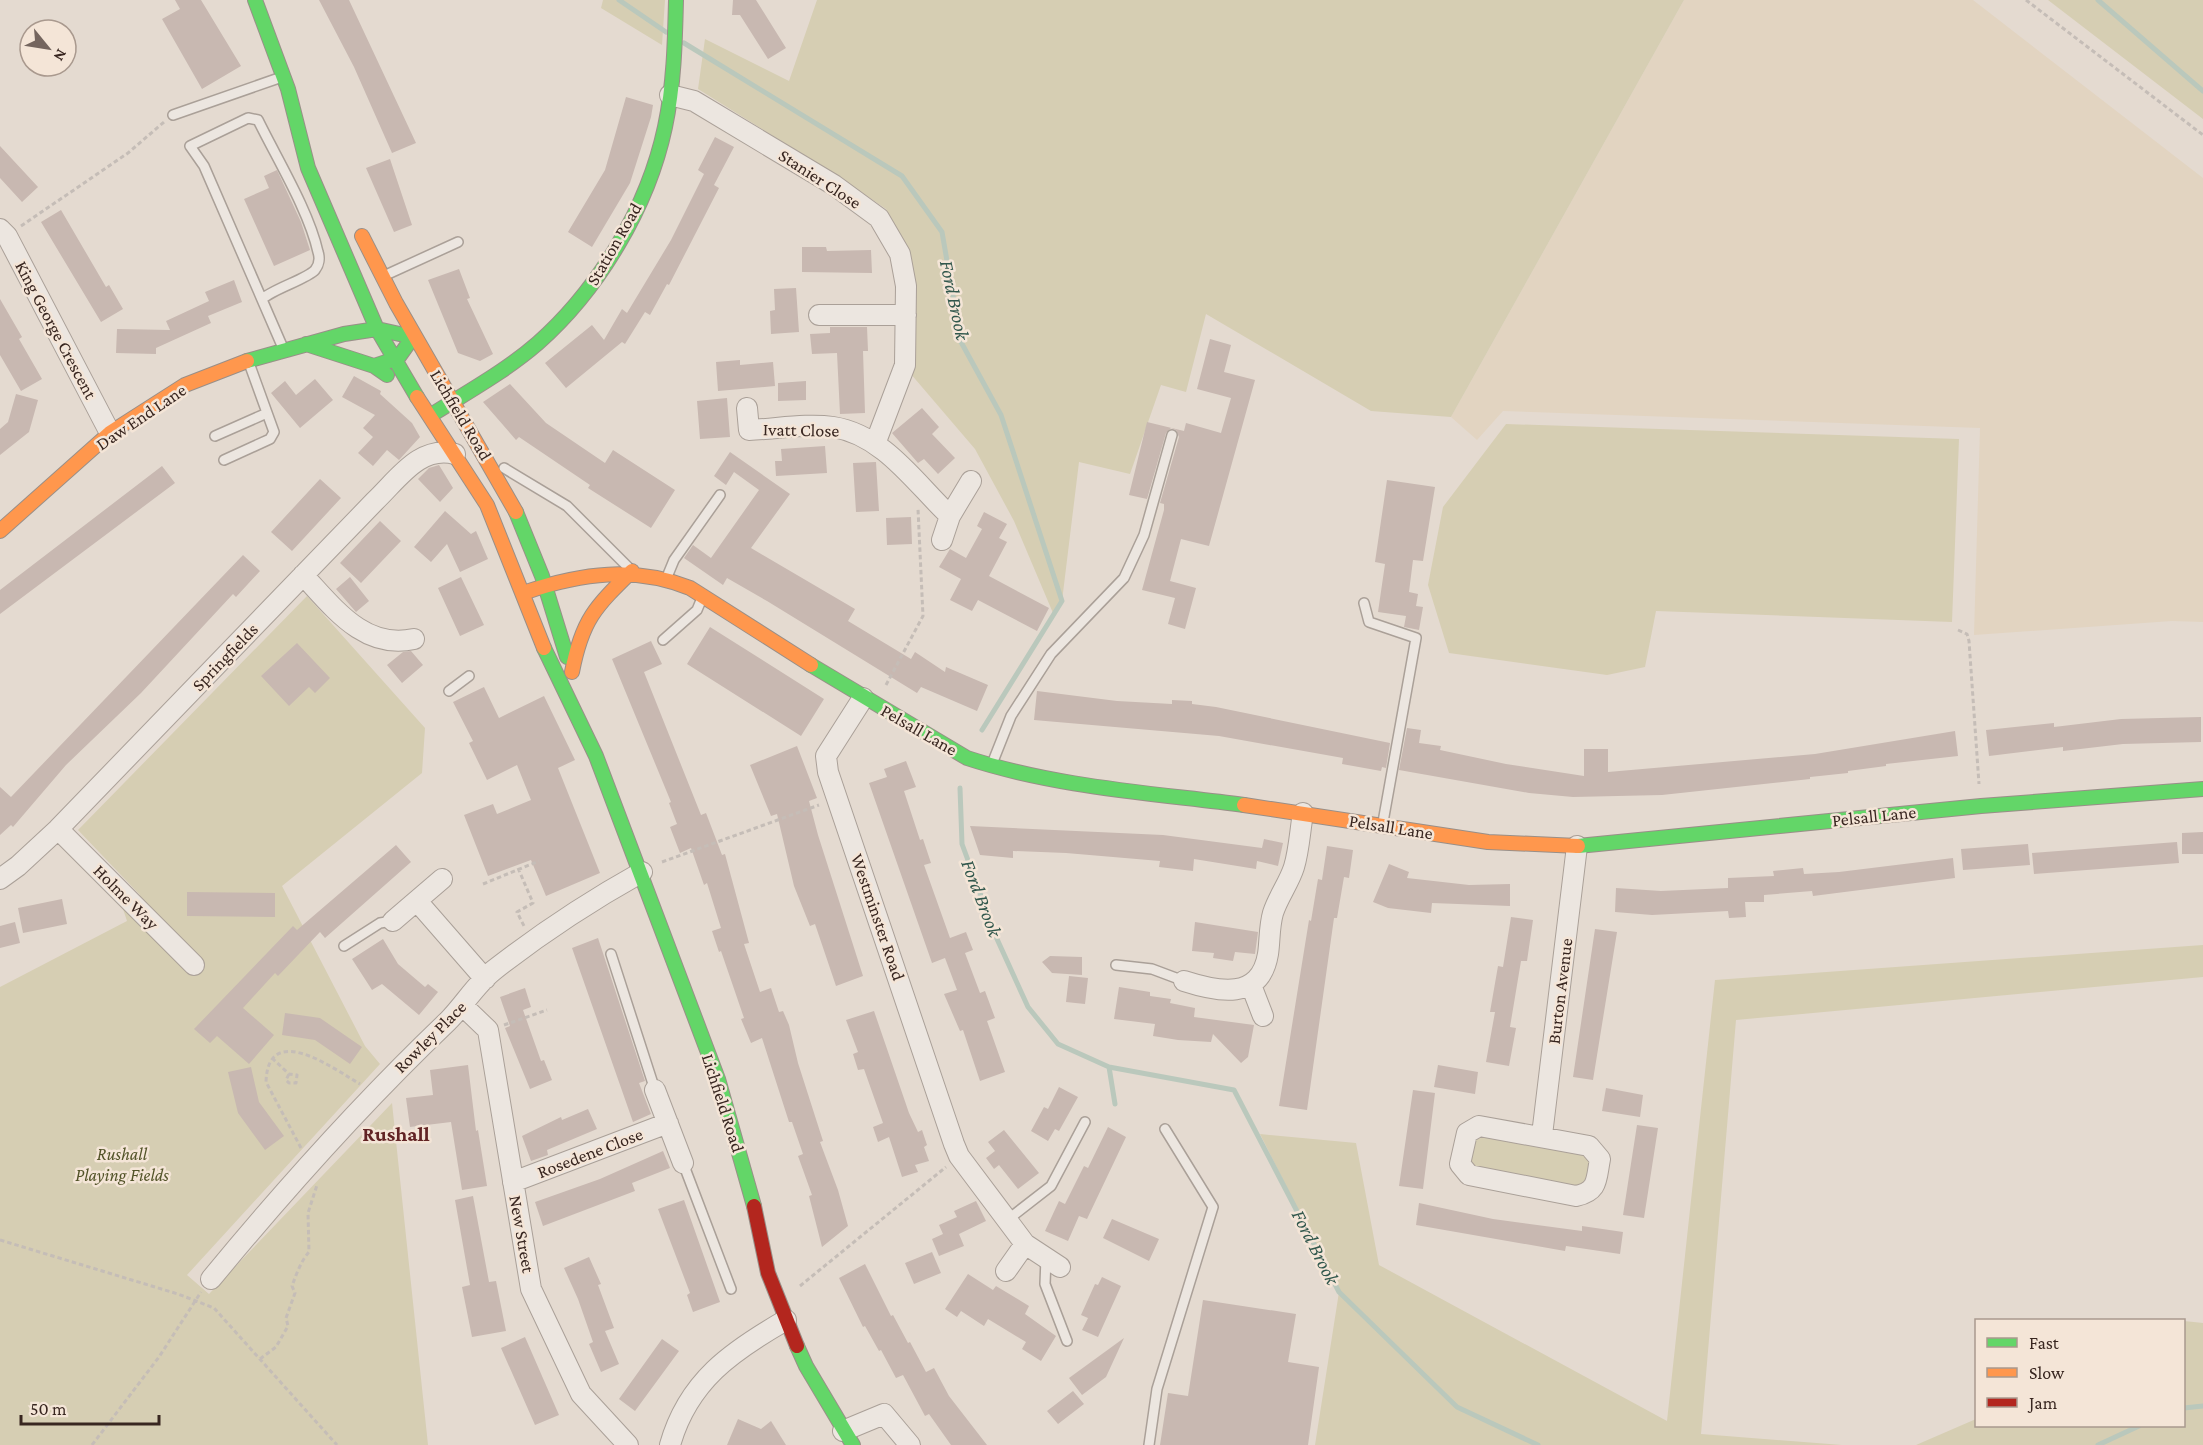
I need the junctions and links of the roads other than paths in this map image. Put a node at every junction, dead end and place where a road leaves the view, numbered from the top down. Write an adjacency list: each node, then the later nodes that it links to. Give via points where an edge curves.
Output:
1 (255, 0): 3 (main road, Lichfield Road)
2 (676, 0): 4 (main road, Station Road)
3 (286, 83): 5 (lane); 6 (main road, Lichfield Road); 14 (main road, Lichfield Road, via 308,168)
4 (670, 94): 13 (street, Stanier Close, via 694,101 834,185 879,218 900,254); 22 (main road, Station Road, via 661,144 644,190 588,289 538,344)
5 (172, 116)
6 (314, 134)
7 (357, 225): 10 (main road, Lichfield Road)
8 (3, 233): 26 (street, King George Crescent)
9 (458, 242): 10 (lane)
10 (380, 277): 15 (main road, Lichfield Road)
11 (262, 298): 11 (lane, via 204,166 190,146 248,118 258,120 319,254 314,271); 17 (lane)
12 (819, 315): 13 (street)
13 (906, 315): 29 (street, Stanier Close, via 905,365)
14 (377, 329): 15 (main road, Daw End Lane); 16 (main road, Daw End Lane); 19 (main road, Lichfield Road)
15 (413, 337): 19 (main road); 22 (main road, Lichfield Road)
16 (306, 344): 17 (main road, Daw End Lane); 20 (main road)
17 (283, 350): 18 (main road, Daw End Lane)
18 (248, 361): 24 (lane); 26 (main road, Daw End Lane, via 185,385)
19 (396, 361): 20 (main road); 21 (main road, Lichfield Road)
20 (374, 366): 21 (main road)
21 (417, 397): 25 (main road, Lichfield Road)
22 (453, 401): 25 (main road, Station Road); 31 (main road, Lichfield Road)
23 (747, 408): 29 (street, Ivatt Close, via 749,430 832,427 858,434)
24 (267, 413): 27 (lane); 32 (lane, via 274,432 270,438)
25 (430, 416): 30 (main road, Lichfield Road)
26 (110, 433): 36 (main road, Daw End Lane)
27 (214, 435)
28 (1172, 435): 52 (lane, via 1144,535 1124,578 1051,654 1011,716)
29 (875, 444): 35 (street, Ivatt Close, via 902,465)
30 (455, 454): 39 (street, Springfields, via 440,450 424,454); 42 (main road, Lichfield Road, via 487,505)
31 (486, 458): 38 (lane, via 567,506); 41 (main road, Lichfield Road, via 510,499)
32 (224, 460)
33 (971, 481): 35 (street)
34 (720, 495): 40 (lane, via 674,560)
35 (950, 516): 37 (street)
36 (0, 531)
37 (942, 540)
38 (632, 571): 40 (main road, Pelsall Lane); 41 (main road, Pelsall Lane); 47 (main road, via 586,617)
39 (303, 575): 45 (street, via 360,630 396,643); 56 (street, Springfields)
40 (667, 578): 43 (main road, Pelsall Lane)
41 (547, 584): 42 (main road, Pelsall Lane); 47 (main road, Lichfield Road)
42 (522, 594): 51 (main road, Lichfield Road, via 550,676)
43 (704, 596): 46 (lane, via 697,610); 50 (main road, Pelsall Lane)
44 (1364, 603): 55 (lane, via 1369,622 1416,638)
45 (414, 639)
46 (663, 640)
47 (571, 674): 51 (main road, Lichfield Road)
48 (469, 676): 49 (lane)
49 (449, 692)
50 (863, 698): 52 (main road, Pelsall Lane, via 967,758); 79 (street, Westminster Road, via 826,756 837,798 956,1150)
51 (596, 756): 58 (main road, Lichfield Road)
52 (991, 766): 54 (main road, Pelsall Lane, via 1027,776)
53 (2203, 789): 57 (main road, Pelsall Lane, via 1981,806)
54 (1303, 813): 55 (main road, Pelsall Lane); 69 (street, via 1294,868 1272,919 1263,972)
55 (1383, 826): 57 (main road, Pelsall Lane, via 1488,842)
56 (58, 829): 59 (street, Springfields); 65 (street, Holme Way)
57 (1577, 846): 76 (street, Burton Avenue)
58 (642, 872): 67 (street, via 531,941); 85 (main road, Lichfield Road, via 717,1079 759,1224 768,1273)
59 (0, 879)
60 (442, 879): 61 (street)
61 (417, 901): 62 (street); 67 (street)
62 (393, 921): 63 (lane, via 380,923)
63 (344, 946)
64 (611, 954): 72 (lane)
65 (194, 965)
66 (1116, 965): 68 (lane, via 1152,969)
67 (489, 975): 70 (street, Rowley Place)
68 (1184, 981): 69 (street, via 1222,990)
69 (1251, 985): 71 (street)
70 (463, 1006): 78 (street, New Street, via 488,1030); 83 (street, Rowley Place, via 309,1163)
71 (1263, 1016)
72 (656, 1090): 74 (street)
73 (1085, 1122): 79 (lane, via 1051,1186)
74 (668, 1123): 77 (street); 78 (street, Rosedene Close)
75 (1165, 1129): 91 (lane, via 1213,1207 1157,1389)
76 (1542, 1135): 76 (street, via 1595,1150 1600,1159 1594,1188 1589,1193 1576,1196 1469,1174 1460,1164 1467,1133 1473,1128)
77 (683, 1163): 84 (lane)
78 (513, 1182): 88 (street, New Street, via 531,1289 581,1394)
79 (1005, 1221): 80 (street, Westminster Road)
80 (1025, 1244): 81 (street, Westminster Road); 82 (street)
81 (1053, 1263): 86 (lane, via 1045,1284)
82 (1006, 1271)
83 (211, 1279)
84 (731, 1289)
85 (783, 1312): 87 (main road, Lichfield Road, via 806,1366); 89 (street, via 705,1378 682,1414)
86 (1067, 1341)
87 (848, 1438): 90 (street, via 884,1414)
88 (628, 1445)
89 (670, 1445)
90 (910, 1445)
91 (1149, 1445)

